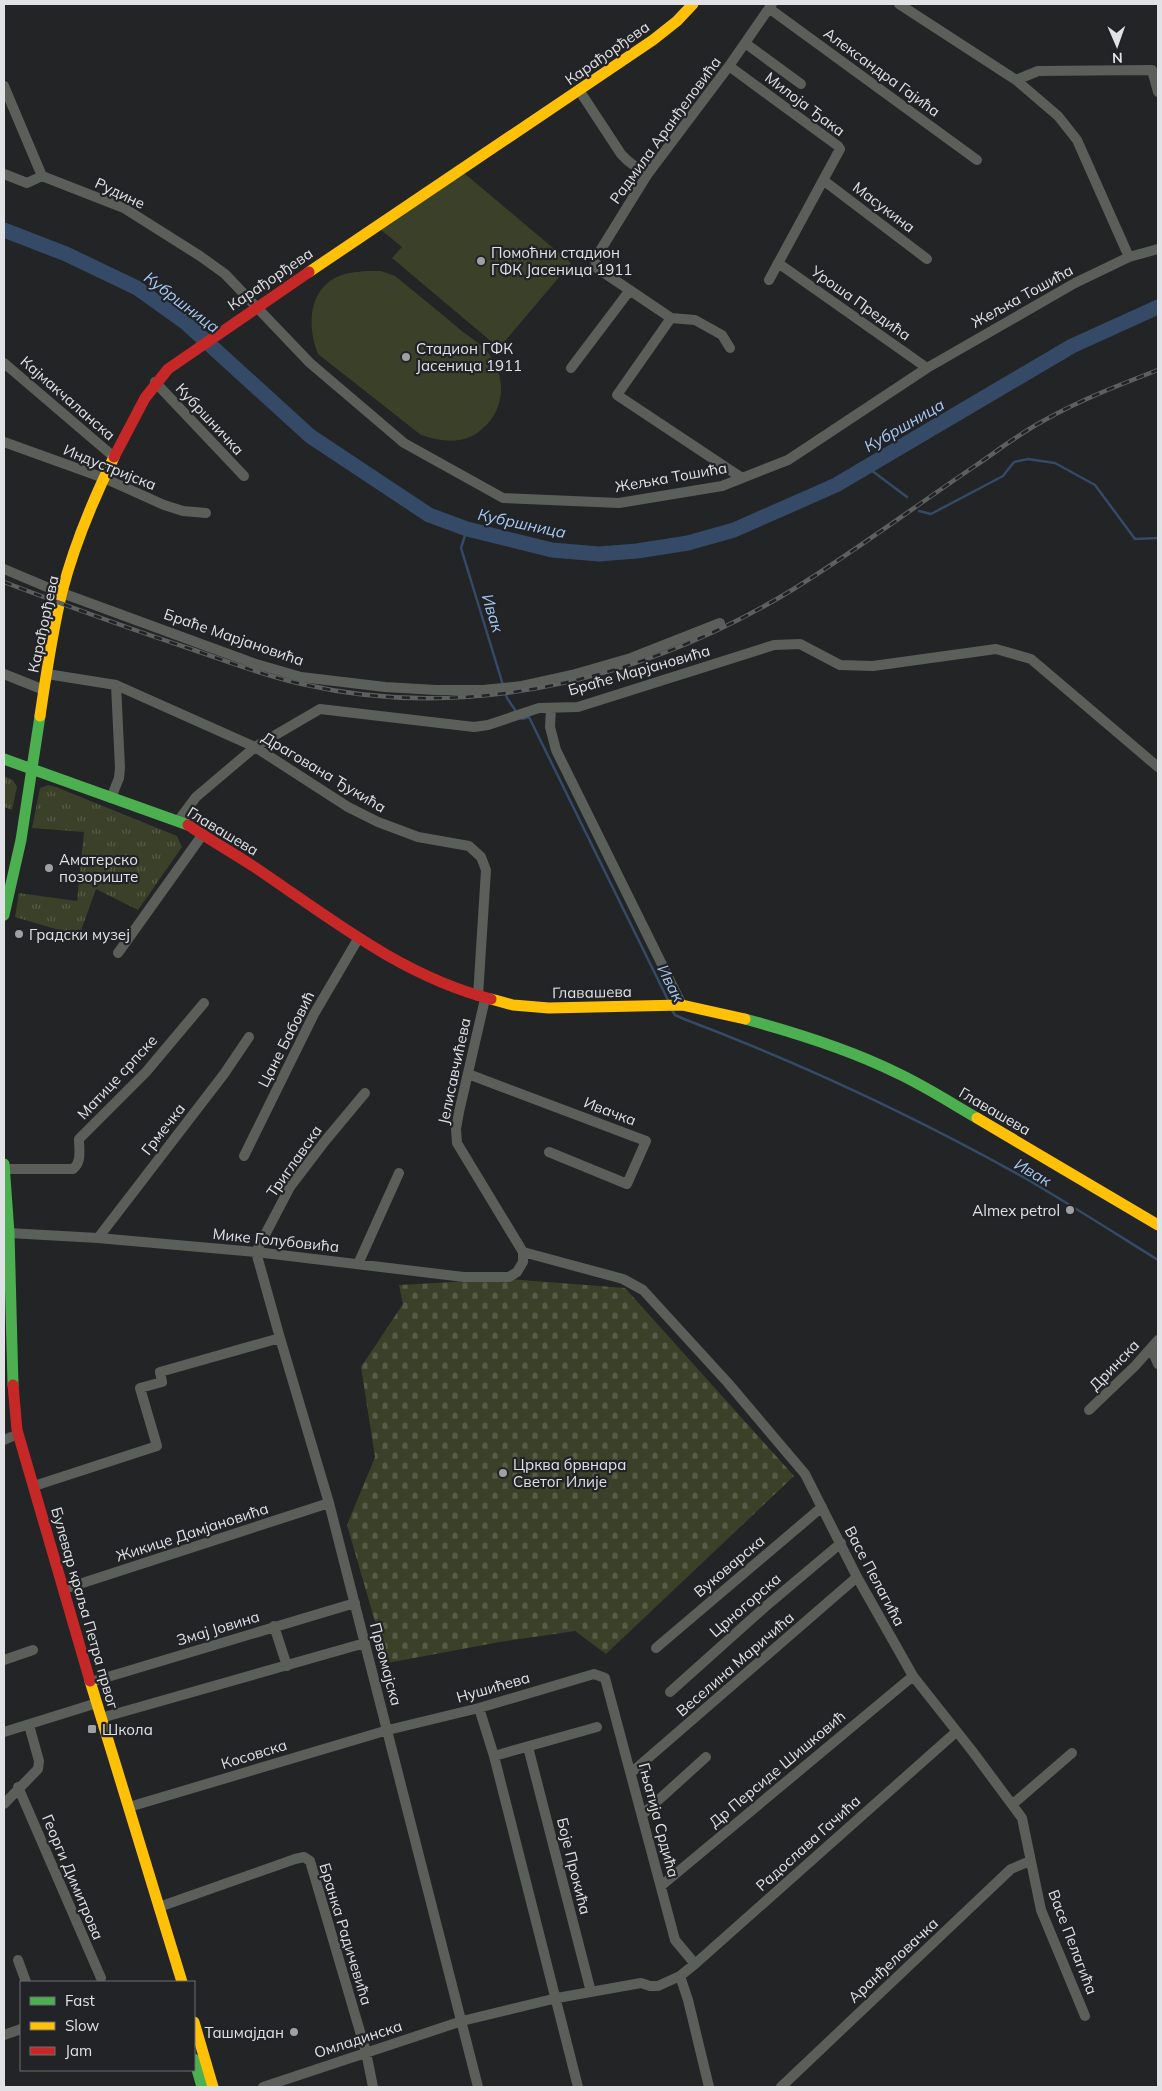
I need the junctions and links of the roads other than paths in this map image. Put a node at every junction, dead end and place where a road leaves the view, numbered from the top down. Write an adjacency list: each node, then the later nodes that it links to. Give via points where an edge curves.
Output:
1 (693, 4): 9 (main road, Карађорђева, via 653,40)
2 (899, 4): 6 (street)
3 (771, 6): 4 (street, Радмила Аранђеловића); 11 (street, Александра Гајића)
4 (746, 43): 5 (street, Радмила Аранђеловића); 7 (street)
5 (729, 66): 13 (street, Радмила Аранђеловића); 15 (street, Милоја Ђака, via 838,146 839,153)
6 (1016, 80): 10 (street, via 1038,71 1152,70); 17 (street, via 1058,116 1077,140)
7 (801, 84)
8 (4, 86): 14 (street)
9 (579, 90): 13 (street, via 621,154); 22 (main road, Карађорђева)
10 (1158, 92)
11 (977, 160)
12 (4, 174): 14 (street, via 27,183)
13 (647, 175): 21 (street, Радмила Аранђеловића, via 595,259 597,268)
14 (42, 176): 22 (street, Рудине, via 124,208 225,274)
15 (824, 180): 18 (street, Масукина); 19 (street, Милоја Ђака)
16 (1158, 249): 17 (street, Жељка Тошића)
17 (1128, 257): 27 (street, Жељка Тошића, via 1075,283)
18 (927, 259)
19 (778, 263): 20 (street, Милоја Ђака); 27 (street, Уроша Предића)
20 (769, 280)
21 (630, 290): 23 (street, Радмила Аранђеловића); 26 (street)
22 (254, 308): 28 (main road, Карађорђева, via 177,361); 33 (street, Жељка Тошића, via 310,363 404,444 503,498 620,503 722,486)
23 (671, 318): 24 (street, Радмила Аранђеловића, via 695,320 722,335); 33 (street, via 617,395)
24 (730, 348)
25 (4, 362): 30 (street, Кајмакчаланска)
26 (570, 368)
27 (927, 368): 33 (street, Жељка Тошића, via 788,460)
28 (156, 382): 30 (main road, Карађорђева); 31 (street, Кубршничка)
29 (4, 442): 32 (street, Индустријска)
30 (114, 457): 32 (main road, Карађорђева)
31 (244, 476)
32 (104, 478): 34 (street, Индустријска, via 164,505); 37 (main road, Карађорђева)
33 (742, 478)
34 (206, 513)
35 (4, 569): 36 (street)
36 (49, 588)
37 (62, 593): 38 (street, Браће Марјановића, via 256,664 301,677 385,687 483,690 522,686 631,658); 40 (main road, Карађорђева)
38 (720, 623)
39 (4, 674): 42 (street)
40 (47, 674): 41 (street, Драгована Ђукића); 42 (main road, Карађорђева)
41 (116, 686): 44 (street, Драгована Ђукића); 48 (street, via 120,768)
42 (44, 690): 47 (main road, Карађорђева)
43 (551, 708): 44 (street, Браће Марјановића, via 539,708 474,727 320,708); 46 (street, Браће Марјановића, via 578,707 774,645 800,644 840,665 874,666 996,649 1031,659); 56 (street, via 550,727 556,750)
44 (255, 747): 49 (street, Браће Марјановића, via 196,797); 54 (street, Драгована Ђукића, via 348,807 378,822 418,837 462,843 476,850 486,870)
45 (4, 759): 47 (main road, Главашева)
46 (1158, 767)
47 (32, 770): 48 (main road, Главашева); 51 (main road, Карађорђева)
48 (111, 798): 49 (main road, Главашева)
49 (178, 821): 50 (main road, Главашева)
50 (203, 834): 52 (main road, Главашева); 53 (street)
51 (4, 915)
52 (358, 939): 54 (main road, Главашева, via 409,968); 61 (street, Цане Бабовић, via 310,1021)
53 (118, 953)
54 (482, 998): 56 (main road, Главашева, via 549,1008); 58 (street, Јелисавчићева)
55 (204, 1003): 63 (street, Матице српске, via 146,1072 79,1139 80,1158 76,1167)
56 (678, 1005): 65 (main road, Главашева, via 729,1014 789,1032 894,1071)
57 (249, 1037): 67 (street, Грмечка)
58 (468, 1074): 60 (street, Ивачка, via 646,1141 627,1184); 69 (street, Јелисавчићева, via 458,1120 457,1143)
59 (365, 1093): 68 (street, Триглавска, via 290,1187)
60 (549, 1152)
61 (244, 1156)
62 (4, 1164): 63 (main road, Булевар краља Петра првог)
63 (4, 1169): 66 (main road, Булевар краља Петра првог)
64 (399, 1173): 70 (street)
65 (1158, 1225)
66 (6, 1233): 67 (street, Мике Голубовића); 77 (main road, Булевар краља Петра првог, via 15,1415)
67 (98, 1238): 68 (street, Мике Голубовића)
68 (256, 1252): 70 (street, Мике Голубовића); 72 (street, Првомајска)
69 (523, 1252): 70 (street, Мике Голубовића, via 523,1262 509,1277 464,1277); 79 (street, Васе Пелагића, via 623,1279 643,1290 805,1474)
70 (358, 1264)
71 (4, 1313): 76 (main road, Булевар краља Петра првог)
72 (280, 1338): 77 (street, via 160,1372 162,1382 140,1388 157,1446); 78 (street, Првомајска)
73 (1155, 1344): 74 (street); 75 (street, Дринска)
74 (1158, 1364)
75 (1089, 1410)
76 (7, 1439): 94 (main road, Булевар краља Петра првог)
77 (34, 1486): 82 (main road, Булевар краља Петра првог)
78 (329, 1503): 82 (street, Жикице Дамјановића); 83 (street, Првомајска)
79 (822, 1507): 80 (street, Васе Пелагића); 86 (street, Вуковарска)
80 (841, 1543): 81 (street, Васе Пелагића); 93 (street, Црногорска)
81 (857, 1577): 90 (street, Васе Пелагића); 106 (street, Веселина Маричића)
82 (64, 1589): 92 (main road, Булевар краља Петра првог)
83 (355, 1603): 84 (street, Змај Јовина); 85 (street, Првомајска)
84 (274, 1626): 89 (street); 92 (street, Змај Јовина)
85 (365, 1643): 89 (street); 99 (street, Првомајска)
86 (656, 1648)
87 (33, 1650): 88 (street)
88 (4, 1660)
89 (287, 1666): 96 (street)
90 (913, 1676): 101 (street, Васе Пелагића); 113 (street, Др Персиде Шишковић)
91 (605, 1678): 95 (street, Нушићева, via 594,1674); 106 (street, Гњатија Срдића)
92 (91, 1682): 94 (main road, Булевар краља Петра првог)
93 (670, 1692)
94 (93, 1704): 96 (main road, Булевар краља Петра првог); 97 (street); 120 (main road, Булевар краља Петра првог)
95 (479, 1708): 99 (street, Нушићева); 104 (street)
96 (101, 1718): 110 (main road, Булевар краља Петра првог)
97 (29, 1725): 100 (street); 107 (street, via 38,1768)
98 (597, 1727): 102 (street)
99 (388, 1730): 110 (street, Косовска); 125 (street, Првомајска)
100 (4, 1732)
101 (956, 1732): 109 (street, Васе Пелагића); 116 (street, Радослава Гачића)
102 (528, 1747): 104 (street); 122 (street, Боје Прокића)
103 (1072, 1753): 109 (street)
104 (494, 1756): 123 (street)
105 (706, 1757): 111 (street)
106 (632, 1772): 111 (street, Гњатија Срдића)
107 (18, 1787): 108 (street); 118 (street, Георги Димитрова)
108 (4, 1804)
109 (1012, 1804): 112 (street, Васе Пелагића, via 1022,1818)
110 (129, 1807): 114 (main road, Булевар краља Петра првог)
111 (643, 1814): 113 (street, Гњатија Срдића)
112 (1030, 1861): 124 (street, Васе Пелагића, via 1041,1910); 138 (street, Аранђеловачка, via 1011,1869)
113 (661, 1886): 116 (street, Гњатија Срдића, via 675,1940)
114 (160, 1907): 121 (main road, Булевар краља Петра првог); 129 (street, Бранка Радичевића, via 295,1859 304,1857 310,1861)
115 (18, 1960): 119 (street)
116 (695, 1964): 117 (street, Радослава Гачића)
117 (680, 1976): 122 (street, via 658,1986 641,1983); 137 (street)
118 (100, 1978)
119 (26, 1981)
120 (172, 1981)
121 (182, 1981)
122 (591, 1992): 123 (street)
123 (557, 1998): 125 (street); 136 (street)
124 (1085, 2016)
125 (462, 2021): 129 (street, Омладинска); 135 (street, Првомајска)
126 (195, 2025): 132 (main road)
127 (20, 2029): 128 (street)
128 (4, 2035)
129 (366, 2052): 133 (street, Омладинска); 134 (street)
130 (195, 2062): 131 (main road)
131 (202, 2087)
132 (213, 2087)
133 (263, 2087)
134 (372, 2087)
135 (478, 2087)
136 (578, 2087)
137 (709, 2087)
138 (781, 2087)

